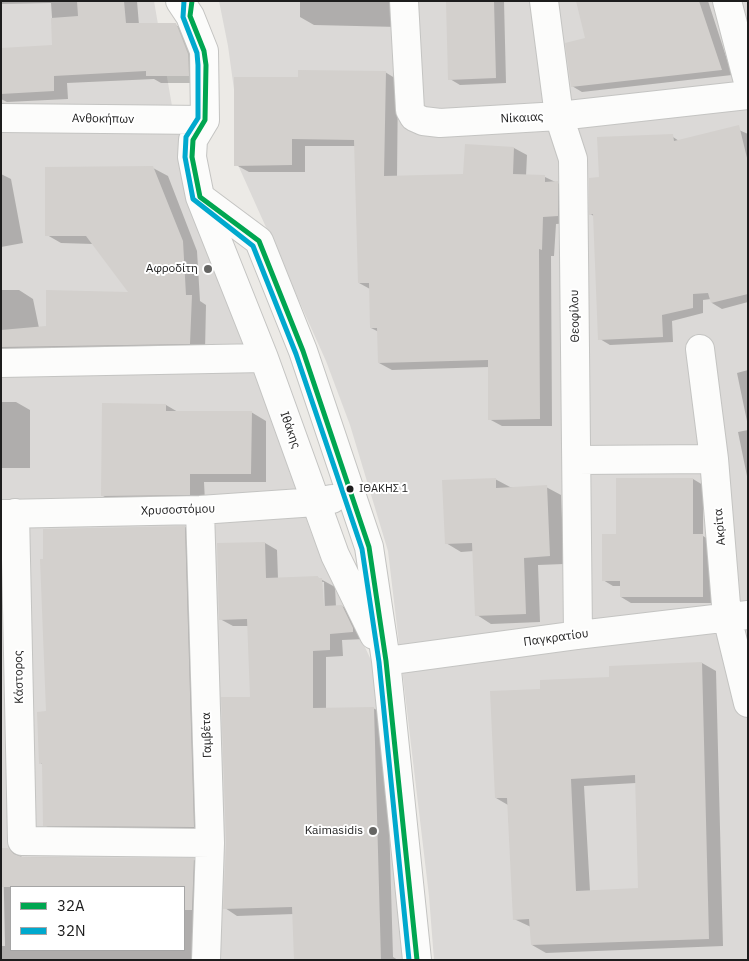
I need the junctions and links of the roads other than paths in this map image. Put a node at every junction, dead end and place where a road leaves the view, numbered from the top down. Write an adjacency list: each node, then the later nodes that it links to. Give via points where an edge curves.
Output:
1 (404, 1): 7 (street, Νίκαιας, via 409,98 414,117 440,123)
2 (544, 1): 7 (street, Θεοφίλου)
3 (727, 1): 5 (street)
4 (187, 6): 9 (street, via 204,52)
5 (748, 82)
6 (748, 95): 7 (street, Νίκαιας)
7 (559, 116): 15 (street, Θεοφίλου, via 573,159)
8 (1, 118): 9 (street, Ανθοκήπων)
9 (205, 120): 10 (street, Ιθάκης, via 193,140 192,157)
10 (200, 197): 12 (street, Ιθάκης); 16 (street, Ιθάκης, via 259,241)
11 (700, 349): 14 (street, Ακρίτα)
12 (264, 358): 13 (street); 17 (street, Ιθάκης)
13 (1, 362)
14 (714, 459): 15 (street); 20 (street, Ακρίτα)
15 (576, 460): 21 (street, Θεοφίλου)
16 (353, 493): 17 (street, Χρυσοστόμου); 22 (street, Ιθάκης, via 369,547)
17 (316, 502): 18 (street, Χρυσοστόμου); 22 (street, Ιθάκης, via 335,555)
18 (200, 510): 19 (street, Χρυσοστόμου); 24 (street, Γαμβέτα)
19 (8, 513): 24 (street, Κάστορος, via 22,841)
20 (737, 616): 21 (street, Παγκρατίου); 23 (street, Ακρίτα)
21 (578, 635): 22 (street, Παγκρατίου)
22 (386, 661): 26 (street, Ιθάκης)
23 (748, 703)
24 (210, 843): 25 (street, Γαμβέτα)
25 (206, 960)
26 (417, 960)

